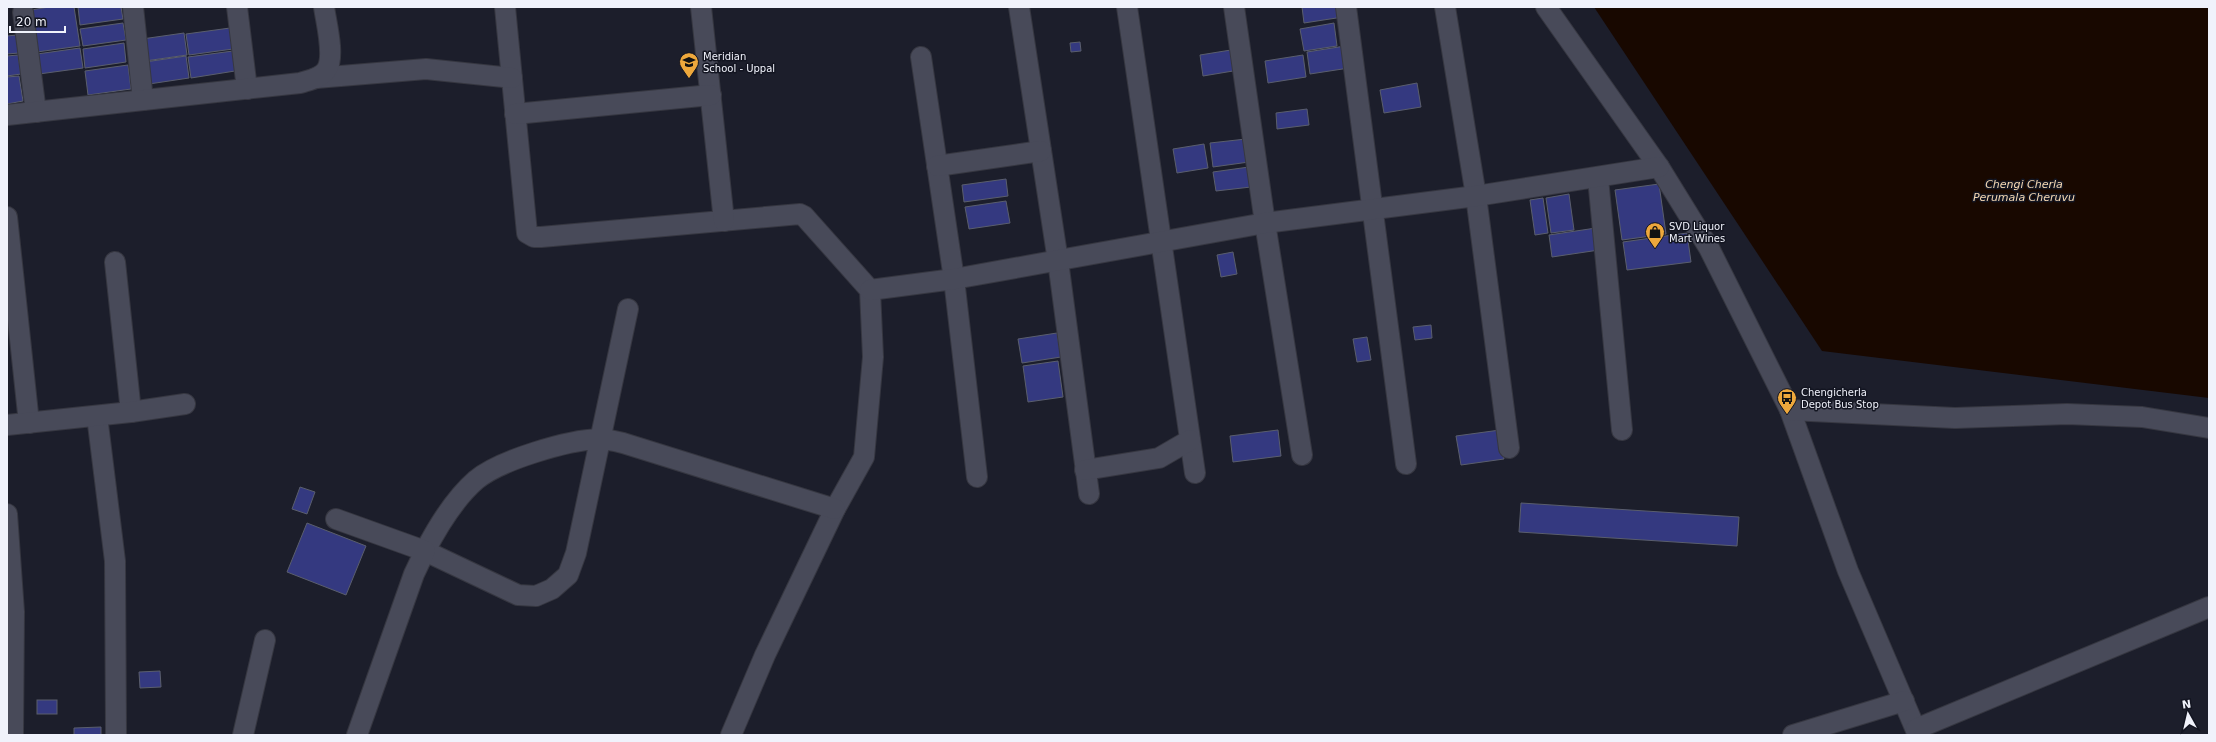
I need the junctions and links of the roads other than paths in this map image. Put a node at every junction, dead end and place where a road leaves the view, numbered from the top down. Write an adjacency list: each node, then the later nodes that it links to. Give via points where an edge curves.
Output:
1 (133, 7): 18 (street)
2 (237, 7): 16 (street)
3 (324, 7): 14 (street, via 330,54 327,69)
4 (504, 7): 15 (street)
5 (701, 7): 17 (street)
6 (1020, 7): 22 (street)
7 (1127, 7): 31 (street)
8 (1234, 7): 30 (street)
9 (1346, 7): 27 (street)
10 (1445, 7): 26 (street)
11 (1546, 7): 24 (street)
12 (23, 12): 19 (street)
13 (920, 57): 23 (street)
14 (316, 78): 15 (street, via 426,69); 16 (street, via 300,83)
15 (512, 78): 20 (street)
16 (247, 89): 18 (street)
17 (711, 95): 20 (street); 29 (street)
18 (143, 100): 19 (street)
19 (36, 112): 21 (street)
20 (515, 114): 29 (street, via 527,233 534,236)
21 (7, 115)
22 (1041, 151): 23 (street); 32 (street)
23 (937, 166): 34 (street)
24 (1659, 167): 25 (street); 38 (street, via 1709,248)
25 (1598, 178): 26 (street); 44 (street)
26 (1476, 196): 27 (street); 47 (street)
27 (1373, 210): 30 (street); 49 (street)
28 (7, 217): 41 (street)
29 (724, 220): 35 (street, via 800,214)
30 (1265, 223): 31 (street); 48 (street)
31 (1160, 242): 32 (street); 46 (street)
32 (1058, 261): 34 (street); 50 (street)
33 (116, 262): 39 (street)
34 (954, 279): 35 (street); 52 (street)
35 (870, 290): 54 (street, via 873,357 864,457)
36 (628, 309): 45 (street)
37 (185, 404): 39 (street)
38 (1790, 410): 43 (street, via 1955,418 2067,414 2142,417); 60 (street, via 1848,572)
39 (131, 412): 40 (street)
40 (97, 416): 41 (street); 63 (street, via 115,561)
41 (29, 423): 42 (street)
42 (7, 425)
43 (2209, 428)
44 (1622, 430)
45 (600, 439): 54 (street, via 644,449); 57 (street, via 569,442 513,461 477,479 439,525); 57 (street, via 576,553 568,575 552,590 536,596 518,595)
46 (1190, 440): 50 (street, via 1159,458); 51 (street)
47 (1509, 448)
48 (1302, 455)
49 (1406, 464)
50 (1085, 470): 53 (street)
51 (1195, 473)
52 (977, 477)
53 (1089, 494)
54 (835, 509): 66 (street, via 765,655)
55 (7, 514): 62 (street, via 14,612)
56 (336, 519): 57 (street)
57 (425, 551): 65 (street, via 414,574)
58 (2209, 607): 61 (street)
59 (265, 640): 64 (street)
60 (1904, 701): 61 (street); 67 (street)
61 (1917, 732)
62 (13, 735)
63 (116, 735)
64 (243, 735)
65 (357, 735)
66 (731, 735)
67 (1793, 735)

